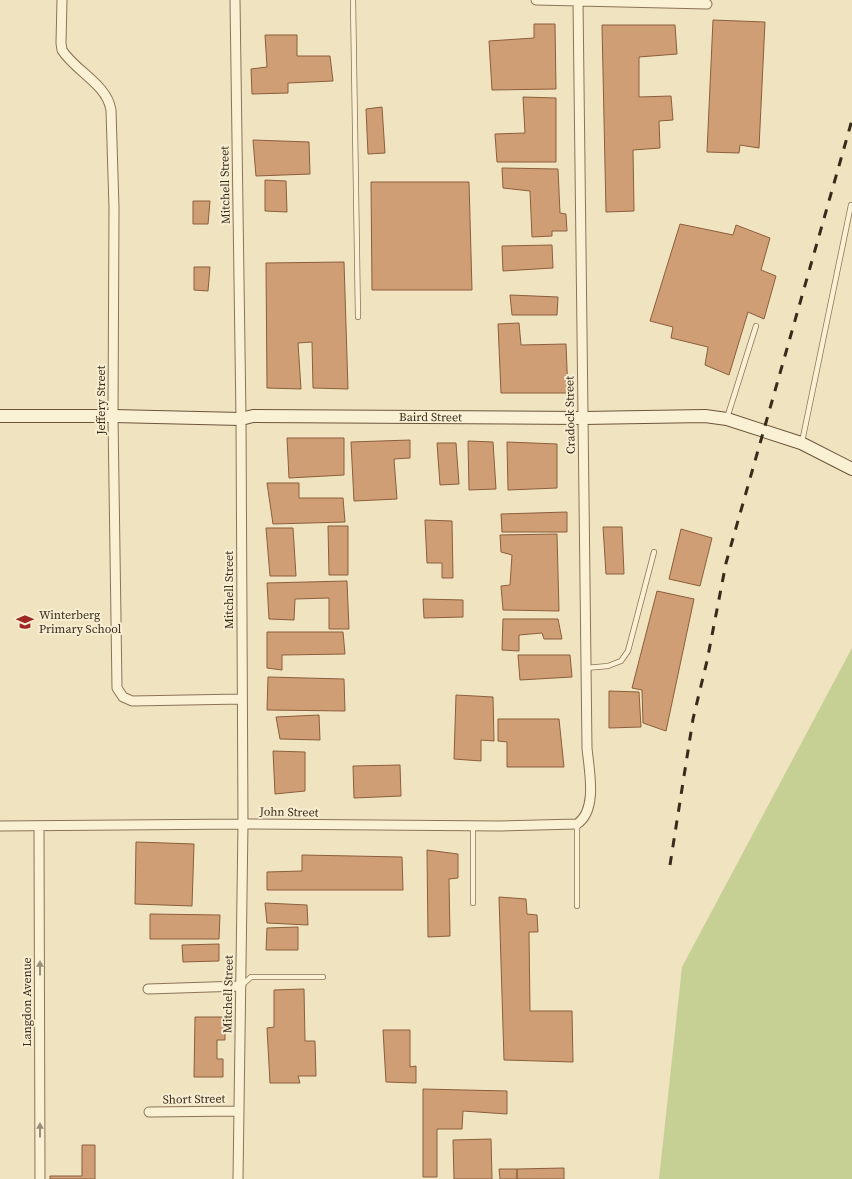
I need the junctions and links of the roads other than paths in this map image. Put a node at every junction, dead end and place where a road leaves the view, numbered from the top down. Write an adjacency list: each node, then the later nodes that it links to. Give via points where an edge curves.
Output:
1 (62, 0): 11 (street, Jeffery Street, via 62,50 102,91 111,110 115,280)
2 (235, 0): 13 (street, Mitchell Street)
3 (353, 0): 8 (lane)
4 (536, 0): 5 (street)
5 (578, 0): 6 (street); 12 (street, Cradock Street)
6 (707, 4)
7 (851, 206): 15 (lane)
8 (358, 317)
9 (756, 326): 14 (lane)
10 (0, 416): 11 (street, Baird Street)
11 (113, 416): 13 (street, Baird Street); 19 (street, Jeffery Street, via 118,690 132,701)
12 (583, 418): 13 (street, Baird Street, via 253,416); 14 (street, Baird Street, via 687,415); 18 (street, Cradock Street)
13 (241, 419): 19 (street, Mitchell Street)
14 (726, 419): 15 (street, Baird Street)
15 (801, 443): 16 (street, Baird Street)
16 (852, 469)
17 (654, 552): 18 (lane, via 622,662)
18 (586, 668): 21 (street, Cradock Street, via 590,806 583,821)
19 (242, 699): 20 (street, Mitchell Street)
20 (242, 824): 23 (street, John Street); 24 (street, John Street); 28 (street, Mitchell Street)
21 (577, 824): 24 (street, John Street); 26 (lane)
22 (0, 826): 23 (street, John Street)
23 (39, 826): 32 (street, Langdon Avenue, one-way to 23)
24 (472, 826): 25 (lane)
25 (473, 903)
26 (577, 906)
27 (323, 977): 28 (lane, via 251,977)
28 (242, 986): 29 (street); 30 (street, Mitchell Street)
29 (148, 989)
30 (239, 1111): 31 (street, Short Street); 33 (street, Mitchell Street)
31 (149, 1112)
32 (40, 1179)
33 (238, 1179)

